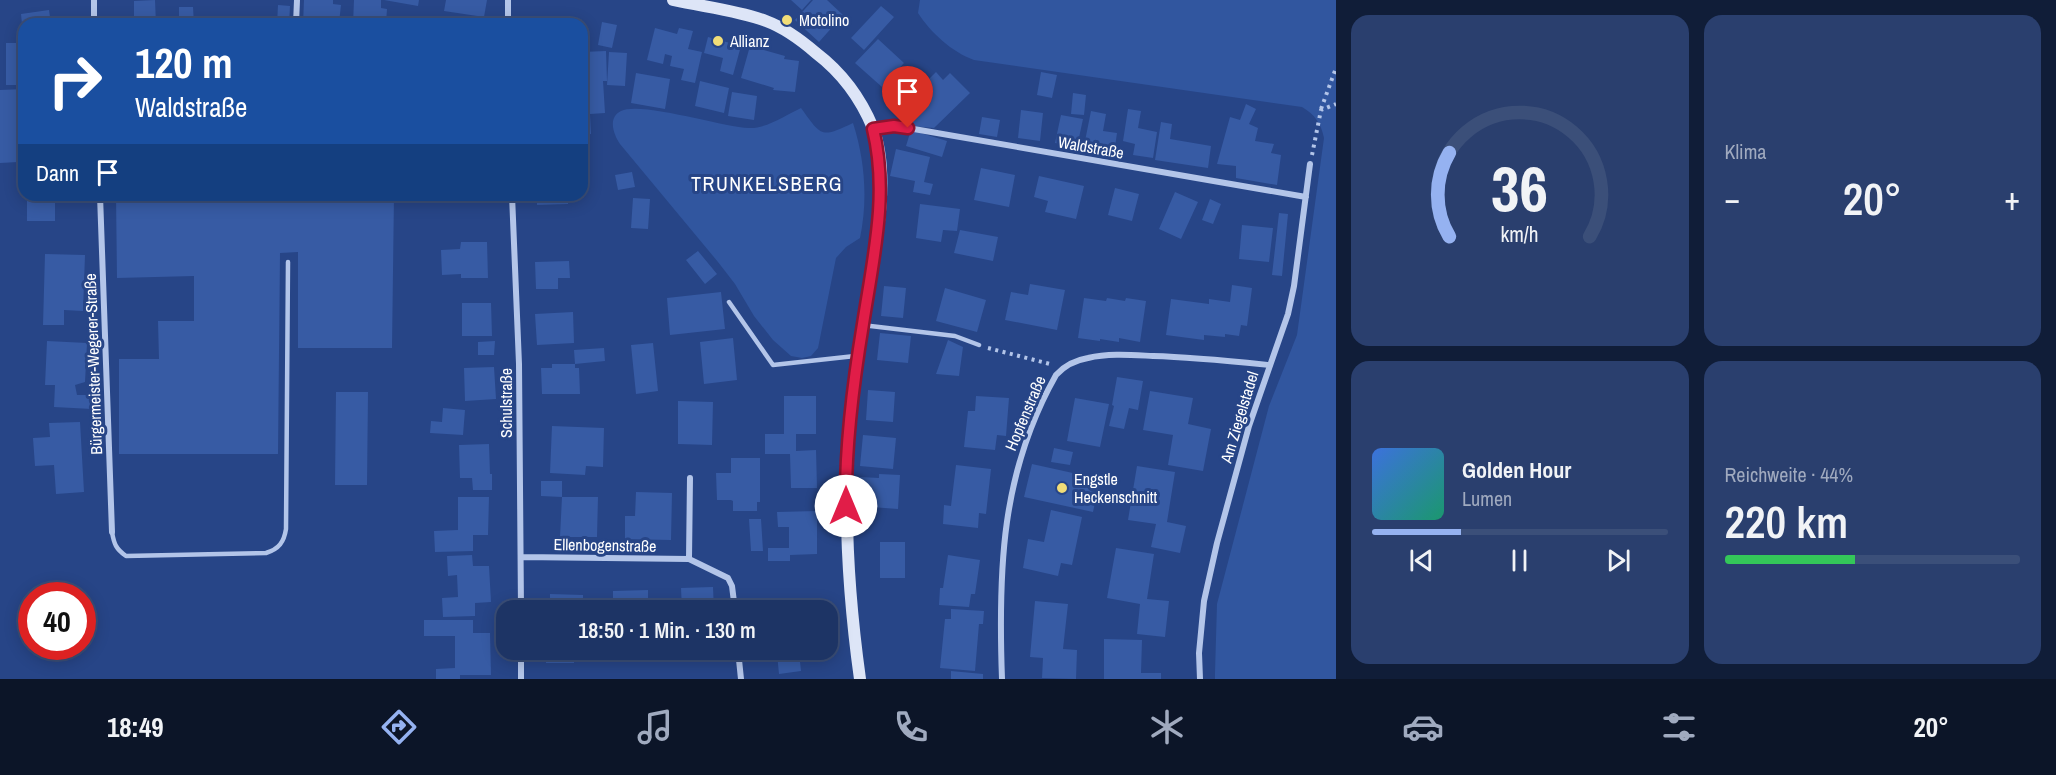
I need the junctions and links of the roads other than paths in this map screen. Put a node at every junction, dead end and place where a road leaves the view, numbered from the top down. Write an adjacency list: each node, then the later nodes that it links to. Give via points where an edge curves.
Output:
1 (94, 0): 5 (street)
2 (297, 0): 6 (street)
3 (508, 0): 7 (street)
4 (673, 0): 8 (street, via 753,17 793,36 838,73)
5 (94, 18)
6 (296, 18)
7 (508, 18)
8 (873, 129): 10 (street, Waldstraße, via 908,128); 15 (street, via 879,152 879,208)
9 (1310, 164): 10 (street, Am Ziegelstadel)
10 (1305, 197): 18 (street, Am Ziegelstadel, via 1294,286)
11 (100, 201): 20 (street, Bürgermeister-Wegerer-Straße)
12 (512, 201): 21 (street, Schulstraße)
13 (288, 262): 20 (lane, via 286,529 280,545 266,553 126,556 118,551)
14 (729, 302): 17 (lane, via 773,365)
15 (862, 325): 16 (lane, via 955,336); 17 (street)
16 (979, 345)
17 (858, 356): 29 (street, via 846,483)
18 (1269, 366): 30 (street, Hopfenstraße, via 1110,355 1089,358 1063,368 1056,375 1024,444 1005,523); 31 (street, Am Ziegelstadel, via 1234,479 1206,590)
19 (690, 478): 22 (street)
20 (112, 532)
21 (521, 557): 22 (street, Ellenbogenstraße); 23 (street, Schulstraße)
22 (689, 559): 24 (street, Ellenbogenstraße, via 728,578)
23 (521, 600)
24 (734, 600)
25 (521, 660): 27 (street)
26 (739, 660): 28 (street)
27 (521, 679)
28 (741, 679)
29 (860, 679)
30 (1002, 679)
31 (1200, 679)

